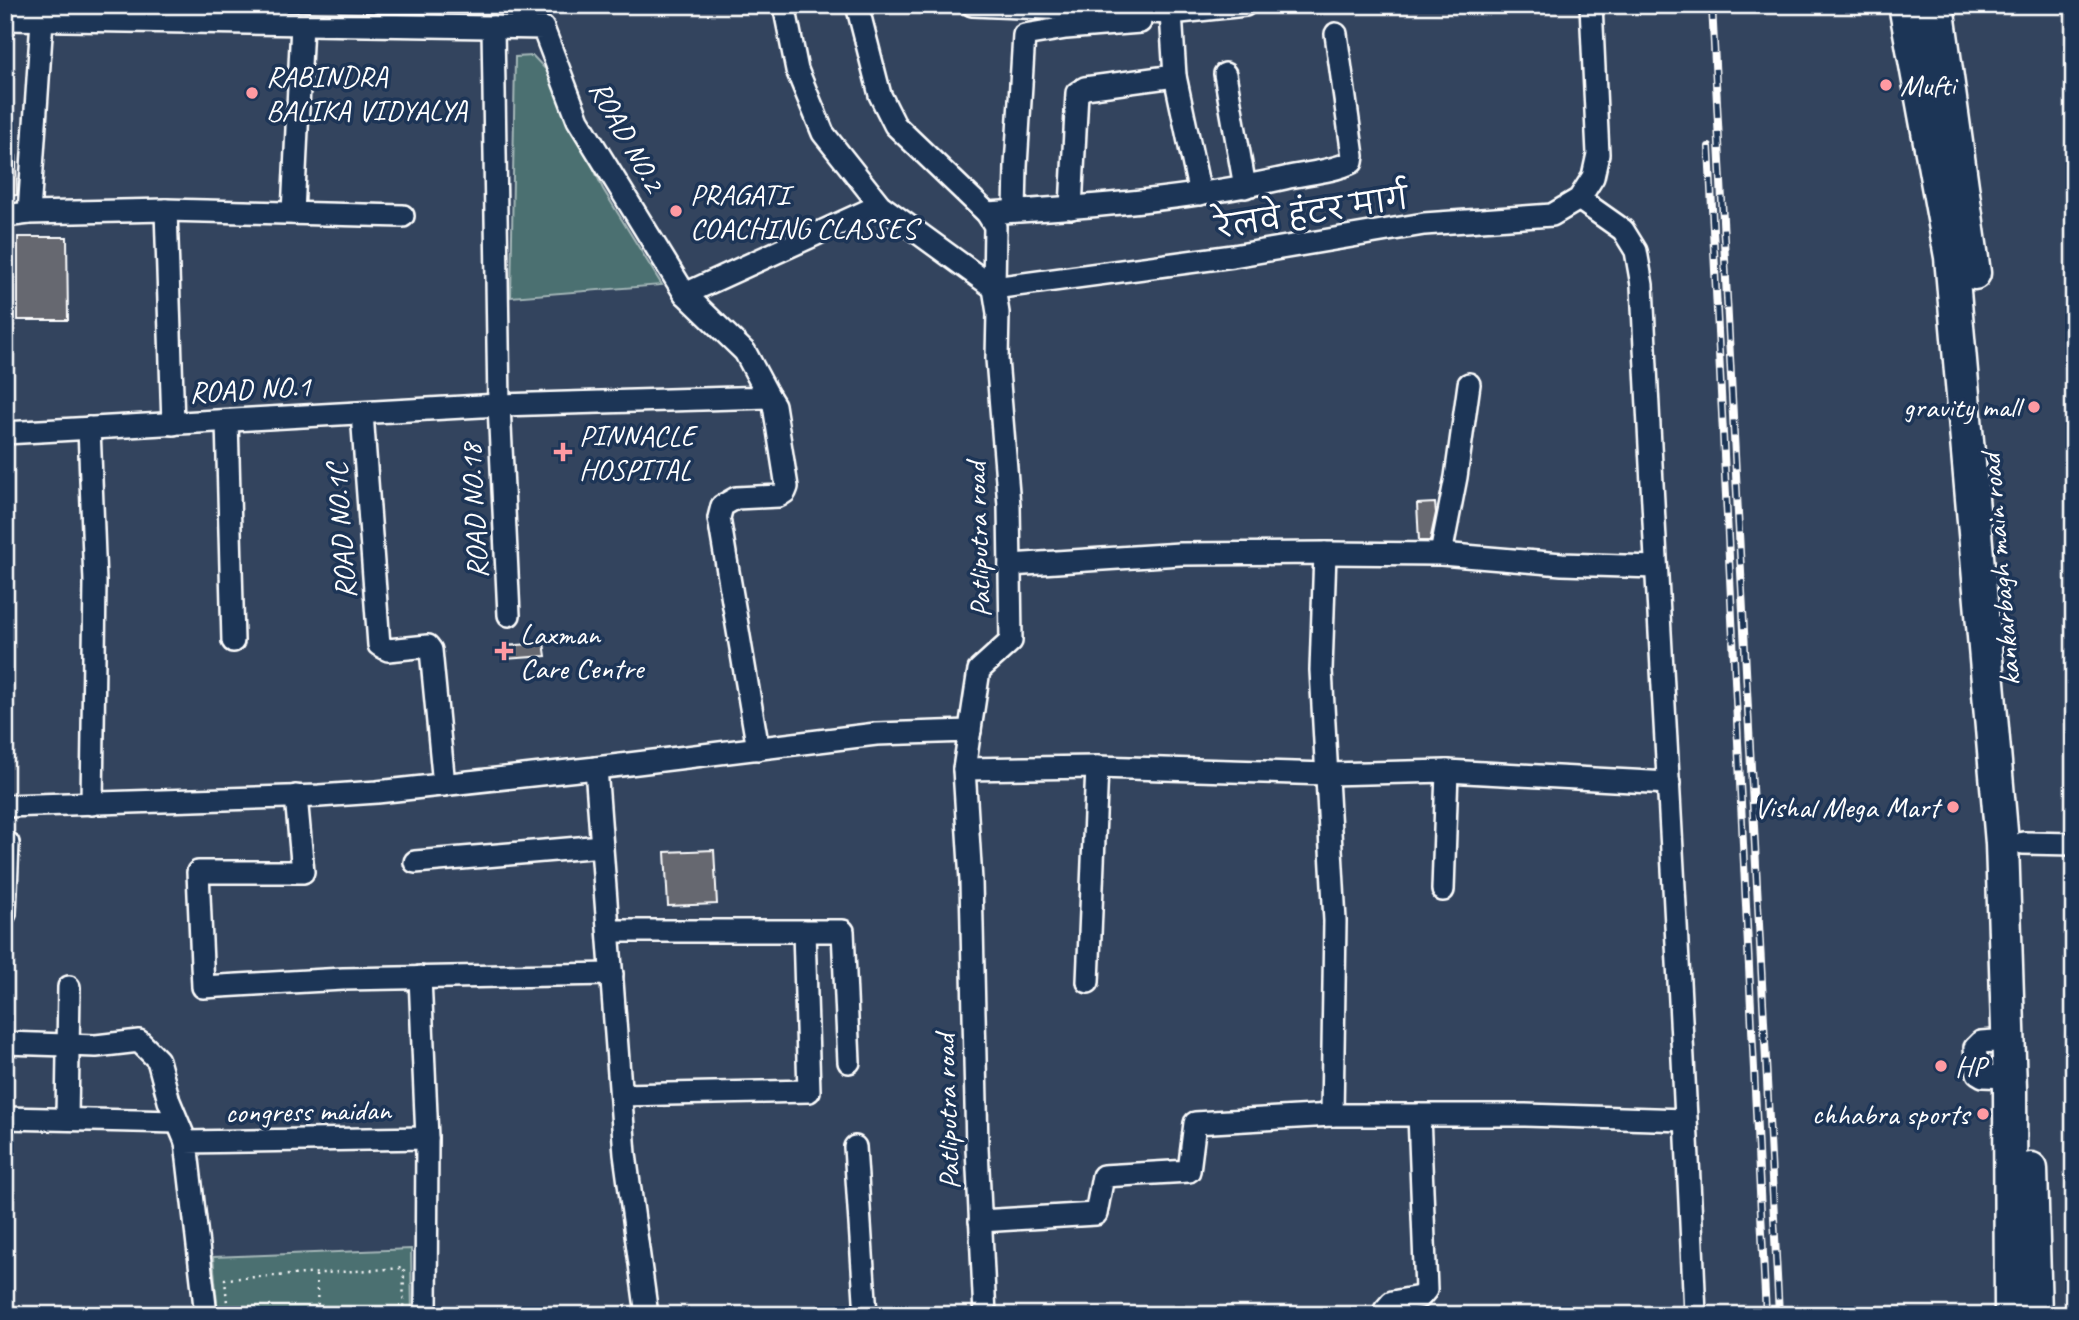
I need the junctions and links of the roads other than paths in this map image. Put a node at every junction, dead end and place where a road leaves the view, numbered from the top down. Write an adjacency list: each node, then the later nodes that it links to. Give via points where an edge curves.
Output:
1 (784, 5): 21 (street, via 797,70 823,133)
2 (857, 5): 26 (street, via 880,95 895,125)
3 (972, 5): 8 (street)
4 (1245, 5): 8 (street)
5 (1591, 5): 20 (street, via 1598,154 1593,177)
6 (1905, 5): 92 (highway, via 1951,257 2001,843 2010,1077)
7 (1937, 5): 59 (highway, kankarbagh main road, via 1972,256)
8 (1171, 13): 17 (street)
9 (187, 14): 11 (street, ROAD NO.2); 13 (street, ROAD NO.2)
10 (5, 19): 11 (street, ROAD NO.2)
11 (42, 20): 27 (street)
12 (1140, 22): 24 (street, via 1024,35)
13 (302, 24): 14 (street, ROAD NO.2); 25 (street)
14 (493, 27): 31 (street, ROAD NO.2, via 542,28 578,120); 34 (street)
15 (1336, 34): 18 (street, via 1352,162)
16 (1225, 74): 18 (street)
17 (1175, 76): 19 (street); 22 (street, via 1085,88 1077,93)
18 (1245, 187): 19 (street)
19 (1200, 194): 22 (street)
20 (1579, 199): 30 (street, रेलवे हंटर मार्ग, via 1552,215 1424,224 1233,256); 43 (street, via 1623,230 1636,251 1642,285)
21 (880, 205): 30 (street); 31 (street)
22 (1071, 208): 24 (street)
23 (166, 210): 25 (street); 27 (street); 37 (street)
24 (1015, 211): 26 (street)
25 (293, 213): 29 (street)
26 (987, 213): 30 (street, Patliputra road, via 995,226)
27 (29, 214): 28 (street)
28 (5, 216)
29 (403, 216)
30 (994, 288): 42 (street, Patliputra road)
31 (685, 294): 33 (street, via 745,352)
32 (1469, 384): 41 (street)
33 (769, 397): 34 (street, ROAD NO.1); 47 (street, via 774,405 785,492 736,498 722,506 719,518)
34 (499, 405): 35 (street, ROAD NO.1); 44 (street, ROAD NO.18)
35 (362, 413): 36 (street, ROAD NO.1); 54 (street, ROAD NO.1C, via 379,645 388,650 428,646 431,650)
36 (227, 421): 37 (street, ROAD NO.1); 45 (street)
37 (173, 424): 38 (street, ROAD NO.1)
38 (89, 428): 39 (street, ROAD NO.1); 56 (street, via 95,582)
39 (5, 433)
40 (1325, 552): 41 (street); 42 (street, via 1180,554); 52 (street, via 1321,670)
41 (1441, 554): 43 (street)
42 (1010, 565): 46 (street, Patliputra road, via 1011,641 979,670)
43 (1655, 567): 53 (street)
44 (509, 615)
45 (233, 641)
46 (970, 731): 47 (street, via 876,734); 50 (street, Patliputra road)
47 (758, 749): 49 (street)
48 (1097, 767): 50 (street); 52 (street); 69 (street)
49 (596, 768): 54 (street); 61 (street)
50 (964, 769): 84 (street, Patliputra road)
51 (1447, 771): 52 (street); 53 (street); 63 (street)
52 (1328, 774): 75 (street, via 1335,921)
53 (1669, 783): 79 (street)
54 (444, 785): 55 (street)
55 (296, 796): 56 (street); 68 (street, via 303,872 198,872 203,986)
56 (92, 804): 57 (street)
57 (5, 806)
58 (8, 843): 64 (street)
59 (2024, 843): 60 (street); 93 (highway, kankarbagh main road)
60 (2074, 844)
61 (602, 846): 62 (street); 65 (street)
62 (415, 862)
63 (1443, 890)
64 (5, 914)
65 (609, 931): 66 (street); 67 (street)
66 (804, 931): 73 (street, via 843,931); 74 (street, via 809,1091)
67 (612, 974): 68 (street); 74 (street)
68 (420, 977): 81 (street)
69 (1088, 982)
70 (69, 987): 72 (street)
71 (5, 1044): 72 (street)
72 (70, 1045): 78 (street); 80 (street, via 139,1041 158,1060)
73 (849, 1062)
74 (621, 1095): 87 (street)
75 (1332, 1115): 76 (street); 84 (street, via 1195,1123 1189,1171 1103,1176 1096,1214)
76 (1419, 1115): 79 (street); 90 (street, via 1426,1290 1420,1297 1392,1302)
77 (5, 1118): 78 (street)
78 (67, 1119): 80 (street)
79 (1686, 1120): 91 (street)
80 (177, 1122): 82 (street)
81 (428, 1138): 82 (street, congress maidan); 86 (street, congress maidan)
82 (186, 1142): 85 (street, congress maidan)
83 (855, 1147): 88 (street)
84 (980, 1221): 89 (street, Patliputra road)
85 (206, 1315)
86 (426, 1315)
87 (647, 1315)
88 (866, 1315)
89 (985, 1315)
90 (1384, 1315)
91 (1695, 1315)
92 (2011, 1315)
93 (2035, 1315)

